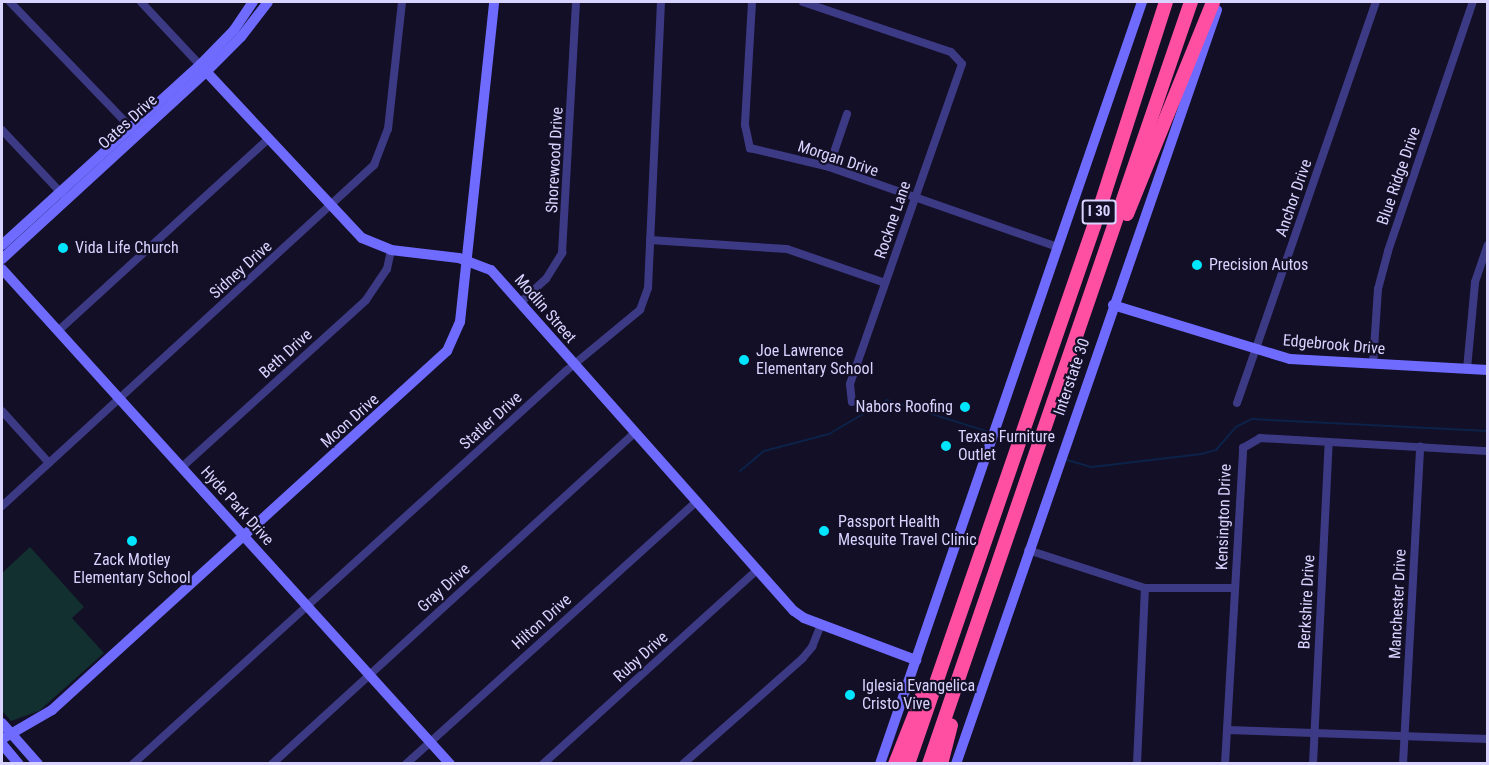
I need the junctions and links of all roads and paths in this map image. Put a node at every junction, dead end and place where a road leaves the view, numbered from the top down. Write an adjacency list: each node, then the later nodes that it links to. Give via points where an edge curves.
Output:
1 (10, 2): 21 (street)
2 (141, 2): 18 (street, Modlin Street)
3 (253, 2): 18 (street, Oates Drive)
4 (268, 2): 18 (street, Oates Drive, via 241,37)
5 (402, 2): 26 (street, Sidney Drive, via 383,148 364,177)
6 (494, 2): 33 (street, Moon Drive)
7 (576, 2): 37 (street, Shorewood Drive, via 562,253 546,279)
8 (661, 2): 27 (street, Statler Drive)
9 (752, 2): 23 (street, Morgan Drive, via 745,141 759,152)
10 (803, 2): 25 (street, Rockne Lane, via 951,52 962,64)
11 (1142, 2): 30 (street)
12 (1166, 2): 63 (highway, I 30, via 1094,226)
13 (1191, 2): 36 (highway, I 30)
14 (1213, 2): 36 (highway)
15 (1219, 2): 38 (street, Interstate 30)
16 (1376, 2): 40 (street, Anchor Drive)
17 (1473, 2): 41 (street, Blue Ridge Drive, via 1388,250 1378,289)
18 (204, 68): 21 (street, Oates Drive); 22 (street, Modlin Street)
19 (847, 114): 23 (street)
20 (2, 130): 24 (street)
21 (134, 131): 24 (street, Oates Drive)
22 (269, 138): 26 (street, Modlin Street); 39 (street)
23 (829, 167): 25 (street, Morgan Drive)
24 (63, 195): 28 (street, Oates Drive); 32 (street, Oates Drive)
25 (915, 198): 30 (street, Morgan Drive); 35 (street, Rockne Lane)
26 (331, 207): 31 (street, Modlin Street, via 362,238); 45 (street, Sidney Drive)
27 (650, 240): 35 (street, via 787,249); 42 (street, Statler Drive, via 645,303)
28 (2, 245)
29 (1488, 245): 43 (street, via 1475,282)
30 (1058, 247): 66 (street)
31 (391, 250): 33 (street, Modlin Street); 54 (street, Beth Drive, via 387,269 366,300)
32 (2, 258)
33 (467, 259): 37 (street, Modlin Street, via 491,270); 57 (street, Moon Drive, via 460,322 447,351)
34 (2, 269): 39 (street, Hyde Park Drive)
35 (885, 283): 46 (street, Rockne Lane, via 850,384)
36 (1091, 293): 65 (highway, I 30)
37 (520, 303): 42 (street, Modlin Street)
38 (1113, 305): 40 (street, Edgebrook Drive); 58 (street, Interstate 30)
39 (58, 331): 45 (street, Hyde Park Drive)
40 (1256, 350): 41 (street, Edgebrook Drive, via 1290,359); 47 (street, Anchor Drive)
41 (1373, 364): 43 (street, Edgebrook Drive)
42 (575, 366): 49 (street, Modlin Street); 62 (street, Statler Drive)
43 (1467, 369): 44 (street, Edgebrook Drive)
44 (1488, 370)
45 (120, 399): 53 (street, Sidney Drive); 54 (street, Hyde Park Drive)
46 (852, 402)
47 (1237, 403)
48 (2, 411): 53 (street)
49 (635, 433): 55 (street, Modlin Street); 67 (street, Gray Drive)
50 (1329, 442): 51 (street, Kensington Drive); 61 (street, Kensington Drive, via 1256,438 1243,448); 70 (street, Berkshire Drive)
51 (1420, 446): 52 (street, Kensington Drive); 72 (street, Manchester Drive)
52 (1488, 451)
53 (49, 463): 56 (street, Sidney Drive)
54 (182, 467): 57 (street, Hyde Park Drive)
55 (697, 501): 59 (street, Modlin Street); 74 (street, Hilton Drive)
56 (2, 506)
57 (244, 537): 62 (street, Hyde Park Drive); 71 (street, Moon Drive, via 52,710)
58 (1028, 550): 60 (street); 89 (street, Interstate 30)
59 (757, 570): 64 (street, Modlin Street, via 794,611); 82 (street, Ruby Drive)
60 (1144, 588): 61 (street); 90 (street)
61 (1235, 588): 69 (street, Kensington Drive)
62 (307, 606): 67 (street, Hyde Park Drive); 78 (street, Statler Drive)
63 (960, 613): 85 (highway); 86 (highway, I 30)
64 (821, 625): 66 (street, Modlin Street); 83 (street, via 802,659)
65 (972, 641): 87 (highway, I 30); 88 (highway)
66 (916, 660): 84 (street)
67 (369, 675): 74 (street, Hyde Park Drive); 79 (street, Gray Drive)
68 (2, 723): 71 (street)
69 (1227, 730): 70 (street); 91 (street, Kensington Drive)
70 (1314, 733): 72 (street); 92 (street, Berkshire Drive)
71 (4, 738): 75 (street); 77 (street)
72 (1405, 738): 73 (street); 93 (street, Manchester Drive)
73 (1488, 739)
74 (430, 742): 80 (street, Hilton Drive); 81 (street, Hyde Park Drive)
75 (12, 759): 76 (street)
76 (19, 764)
77 (38, 764)
78 (133, 764)
79 (272, 764)
80 (406, 764)
81 (450, 764)
82 (543, 764)
83 (683, 764)
84 (880, 764)
85 (895, 764)
86 (908, 764)
87 (929, 764)
88 (941, 764)
89 (956, 764)
90 (1137, 764)
91 (1225, 764)
92 (1313, 764)
93 (1403, 764)

